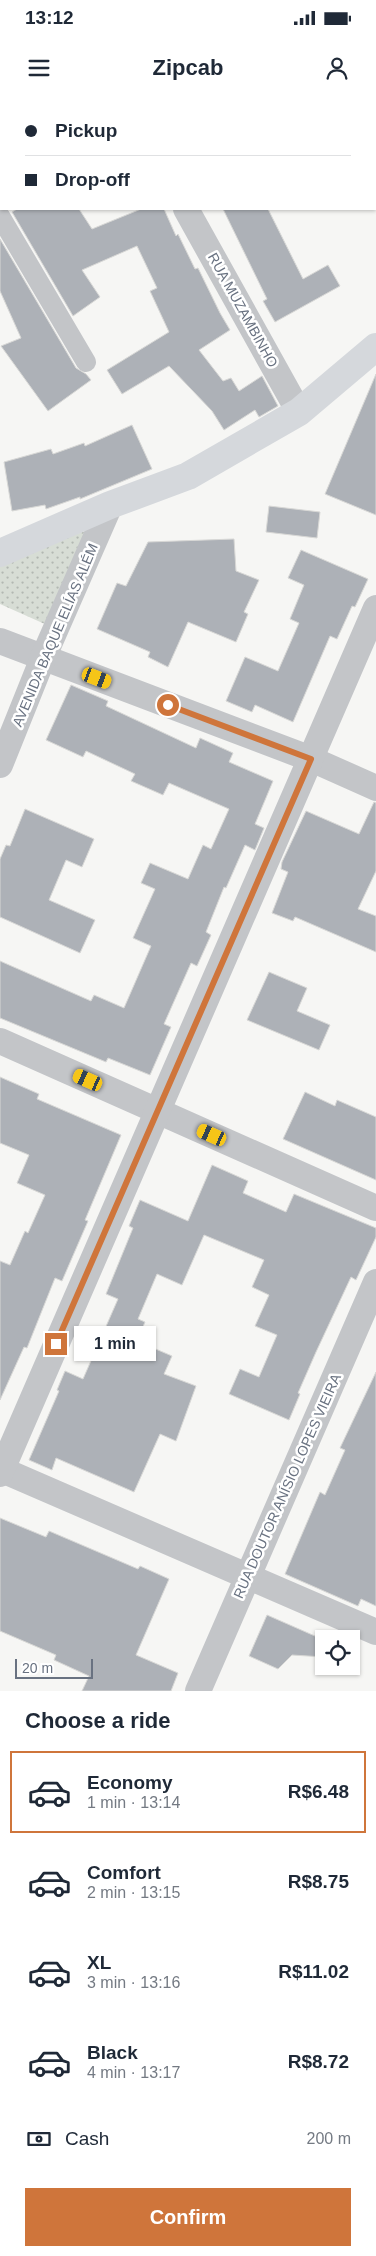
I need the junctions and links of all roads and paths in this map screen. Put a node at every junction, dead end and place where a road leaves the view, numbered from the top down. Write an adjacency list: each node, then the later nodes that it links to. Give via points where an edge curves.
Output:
1 (187, 210): 5 (street, RUA MUZAMBINHO)
2 (0, 216): 4 (street)
3 (376, 346): 5 (main road)
4 (86, 362)
5 (299, 412): 6 (main road, via 188,476)
6 (110, 505): 7 (main road); 10 (street, AVENIDA BAQUE ELÍAS ALÉM)
7 (0, 554)
8 (376, 608): 11 (street)
9 (0, 641): 10 (street)
10 (43, 658): 11 (street); 12 (street, AVENIDA BAQUE ELÍAS ALÉM)
11 (311, 759): 13 (street); 15 (street)
12 (0, 765)
13 (376, 788)
14 (0, 1041): 15 (street)
15 (158, 1111): 16 (street); 18 (street)
16 (376, 1208)
17 (376, 1282): 19 (street, RUA DOUTOR ANÍSIO LOPES VIEIRA)
18 (1, 1471): 19 (street)
19 (248, 1576): 20 (street); 21 (street, RUA DOUTOR ANÍSIO LOPES VIEIRA)
20 (376, 1632)
21 (198, 1691)

